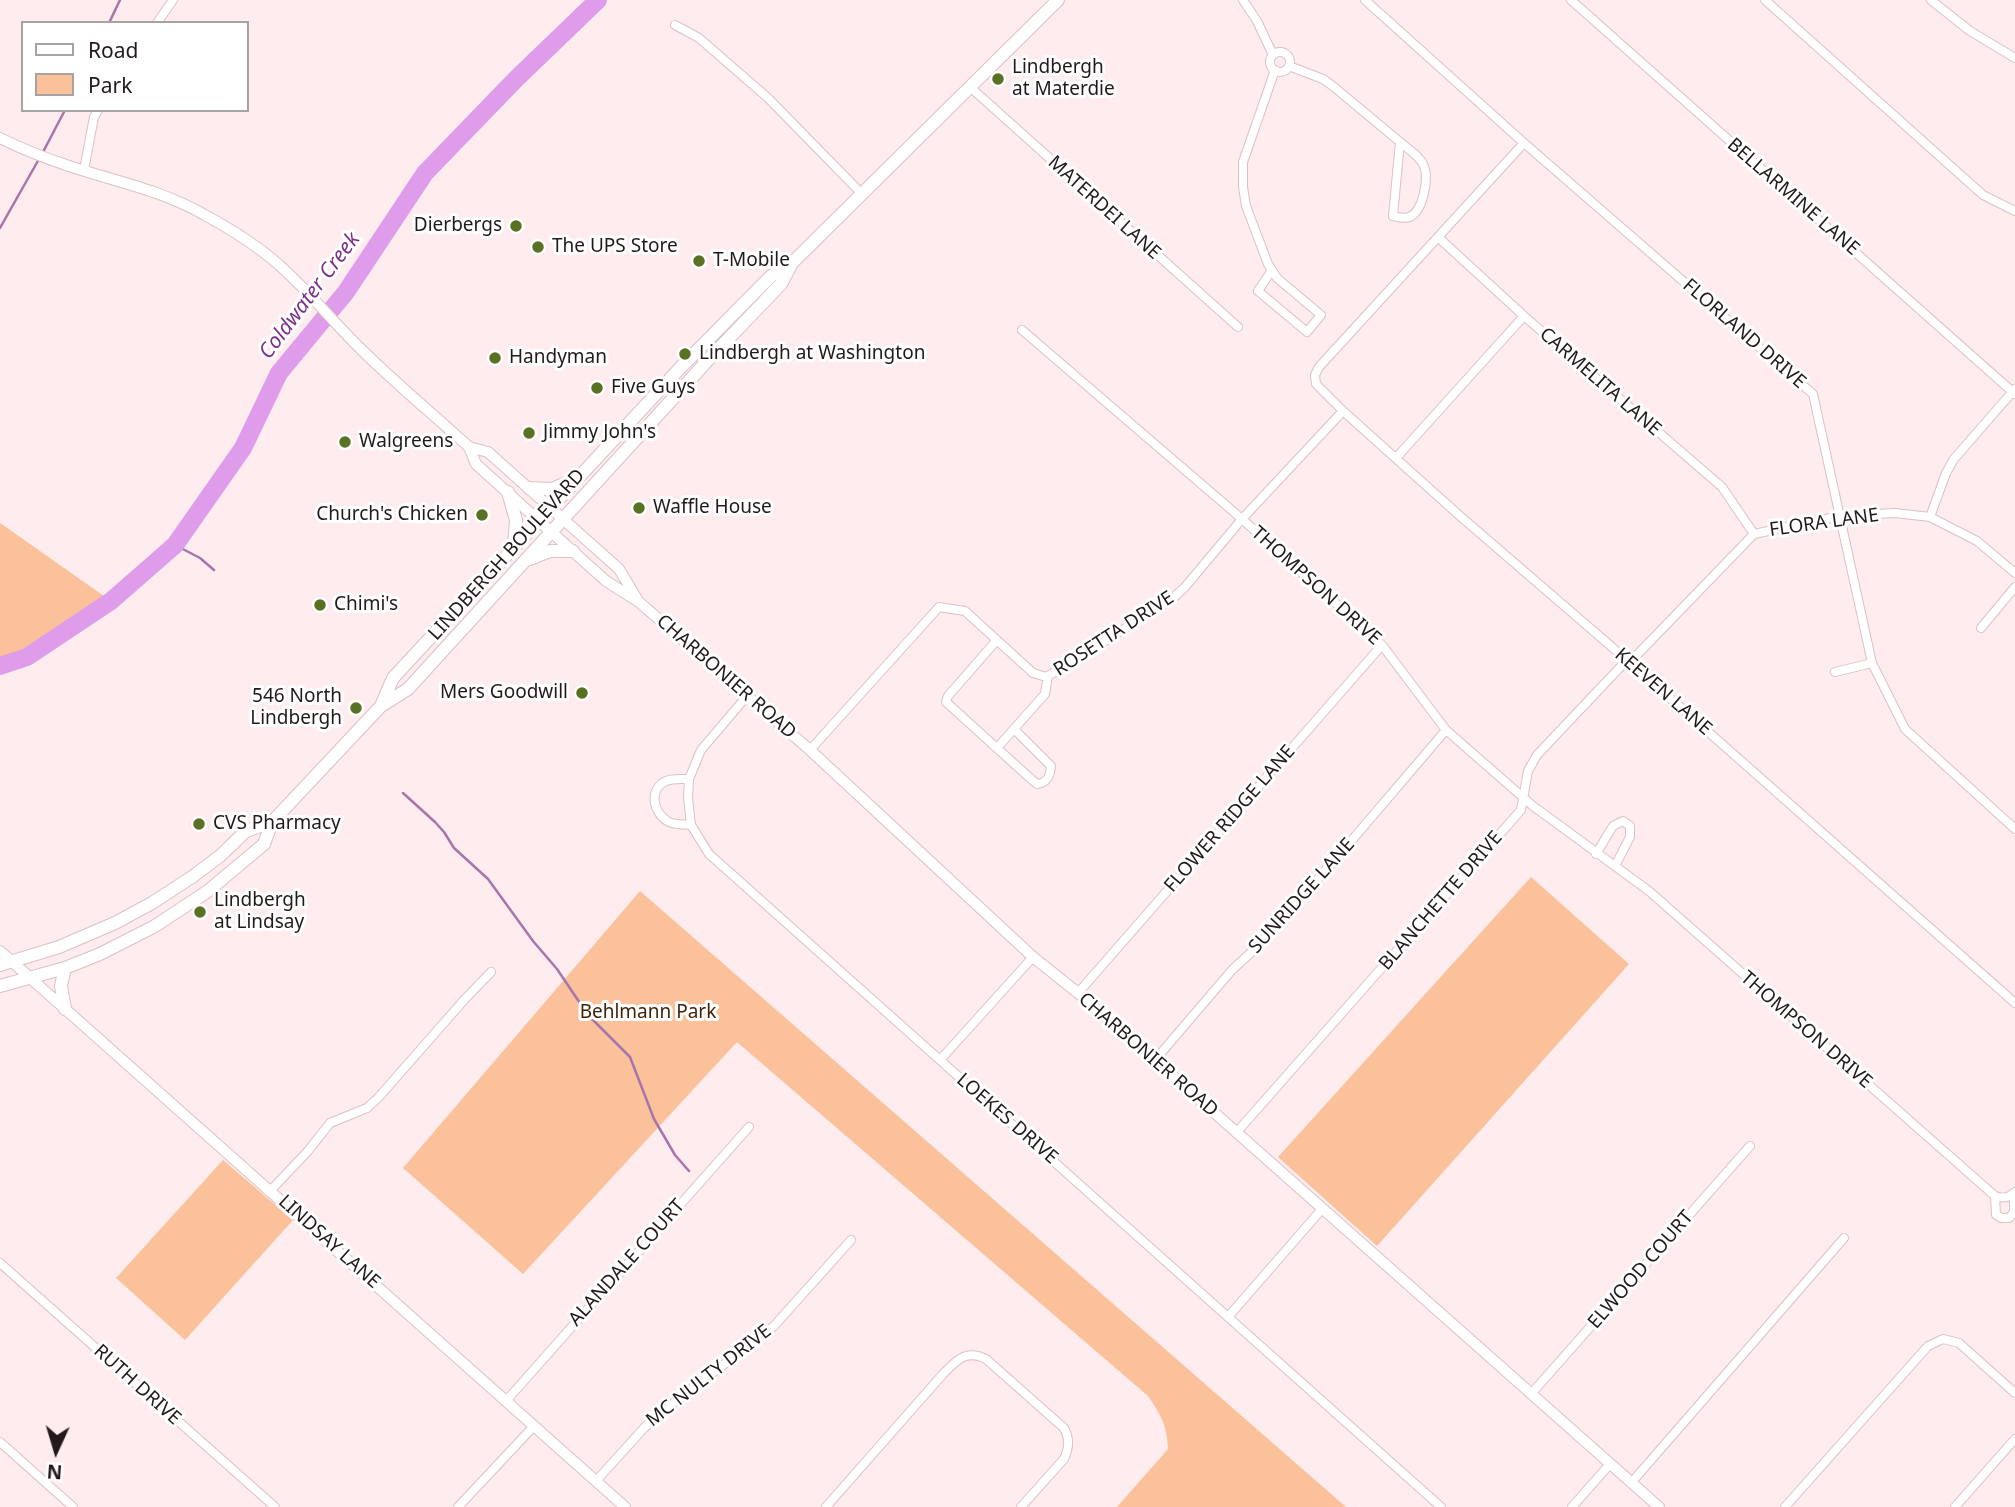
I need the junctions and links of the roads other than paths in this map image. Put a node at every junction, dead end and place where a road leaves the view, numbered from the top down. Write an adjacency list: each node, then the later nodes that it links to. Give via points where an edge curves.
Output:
1 (173, 0): 8 (street)
2 (1058, 0): 14 (main road, LINDBERGH BOULEVARD)
3 (1244, 0): 10 (street)
4 (1364, 0): 18 (street, FLORLAND DRIVE)
5 (1571, 0): 28 (street, BELLARMINE LANE)
6 (1765, 0): 21 (street, via 1983,195)
7 (1931, 0): 11 (street)
8 (158, 21)
9 (675, 25): 20 (street, via 699,38 768,98)
10 (1273, 55): 12 (street, via 1286,54); 13 (street, via 1270,62)
11 (2015, 58)
12 (1289, 66): 13 (street); 17 (street, via 1323,79)
13 (1275, 70): 24 (street, via 1243,162 1246,206)
14 (970, 87): 20 (main road, LINDBERGH BOULEVARD); 26 (street, MATERDEI LANE)
15 (97, 112): 19 (street, via 91,142)
16 (0, 138): 19 (main road)
17 (1400, 142): 17 (street, via 1393,216 1406,218 1421,205 1424,167)
18 (1524, 143): 22 (street); 36 (street, FLORLAND DRIVE, via 1813,394)
19 (78, 169): 30 (main road, via 175,200 263,252 385,372)
20 (862, 194): 23 (main road, LINDBERGH BOULEVARD)
21 (2015, 211)
22 (1439, 238): 25 (street, CARMELITA LANE); 29 (street, KEEVEN LANE, via 1319,367 1314,379 1319,389)
23 (792, 263): 32 (main road, LINDBERGH BOULEVARD, via 764,282); 38 (main road, LINDBERGH BOULEVARD, via 781,285)
24 (1272, 270): 24 (street, via 1321,315 1307,332 1258,291)
25 (1524, 316): 31 (street); 42 (street, CARMELITA LANE, via 1722,487)
26 (1238, 327)
27 (1022, 330): 39 (street, THOMPSON DRIVE)
28 (2014, 391): 37 (street, via 1954,459)
29 (1343, 411): 31 (street, KEEVEN LANE); 39 (street, ROSETTA DRIVE)
30 (470, 447): 33 (main road, CHARBONIER ROAD, via 488,452); 34 (main road, CHARBONIER ROAD, via 476,464)
31 (1396, 458): 52 (street, KEEVEN LANE)
32 (578, 478): 33 (main road, via 552,489); 35 (main road, LINDBERGH BOULEVARD)
33 (529, 488): 35 (main road, CHARBONIER ROAD)
34 (508, 492): 40 (main road, CHARBONIER ROAD); 43 (main road, via 516,520)
35 (550, 508): 38 (main road, CHARBONIER ROAD); 40 (main road, LINDBERGH BOULEVARD)
36 (1840, 516): 37 (street, FLORA LANE, via 1895,513); 42 (street, FLORA LANE); 53 (street, FLORLAND DRIVE)
37 (1930, 517): 46 (street, FLORA LANE, via 1977,541)
38 (564, 519): 41 (main road, LINDBERGH BOULEVARD); 48 (main road, CHARBONIER ROAD, via 619,569)
39 (1242, 519): 51 (street, THOMPSON DRIVE); 55 (street, ROSETTA DRIVE, via 1172,599)
40 (539, 521): 41 (main road, CHARBONIER ROAD); 43 (main road, LINDBERGH BOULEVARD)
41 (552, 532): 44 (main road, CHARBONIER ROAD); 45 (main road, LINDBERGH BOULEVARD)
42 (1754, 534): 52 (street, FLORA LANE, via 1634,658)
43 (514, 548): 57 (main road, LINDBERGH BOULEVARD, via 393,678)
44 (573, 551): 45 (main road, via 550,551); 48 (main road, CHARBONIER ROAD)
45 (527, 560): 57 (main road, LINDBERGH BOULEVARD, via 408,689)
46 (2015, 573)
47 (2015, 587): 49 (street)
48 (639, 602): 56 (main road, CHARBONIER ROAD)
49 (1981, 628)
50 (997, 640): 55 (street, ROSETTA DRIVE, via 1033,673); 60 (street, via 946,702); 61 (street, ROSETTA DRIVE, via 965,611 939,607)
51 (1382, 645): 59 (street, THOMPSON DRIVE); 76 (street, FLOWER RIDGE LANE)
52 (1626, 660): 63 (street, BLANCHETTE DRIVE, via 1536,755); 77 (street, KEEVEN LANE)
53 (1872, 663): 54 (street); 66 (street, FLORLAND DRIVE, via 1905,729)
54 (1835, 672)
55 (1048, 676): 58 (street, via 1045,694)
56 (747, 696): 61 (main road, CHARBONIER ROAD); 62 (street, LOEKES DRIVE, via 701,750)
57 (381, 706): 64 (main road, LINDBERGH BOULEVARD)
58 (1014, 729): 60 (street); 60 (street, via 1051,766 1048,779 1037,784)
59 (1446, 730): 63 (street, THOMPSON DRIVE); 80 (street, SUNRIDGE LANE)
60 (997, 748)
61 (810, 750): 70 (main road, CHARBONIER ROAD)
62 (689, 779): 65 (street, LOEKES DRIVE); 65 (street, via 659,785 654,800 669,822)
63 (1522, 796): 67 (street, THOMPSON DRIVE); 82 (street, BLANCHETTE DRIVE, via 1521,810)
64 (272, 822): 71 (main road, LINDBERGH BOULEVARD, via 246,831 192,877 137,912 86,937); 72 (main road, LINDBERGH BOULEVARD, via 264,844 208,891 155,926)
65 (691, 825): 79 (street, LOEKES DRIVE, via 709,854)
66 (2015, 829)
67 (1596, 854): 68 (street, THOMPSON DRIVE); 68 (street, via 1613,826 1623,821 1628,824 1630,838)
68 (1615, 866): 86 (street, THOMPSON DRIVE)
69 (0, 951): 71 (main road, LINDSAY LANE)
70 (1033, 957): 76 (main road, CHARBONIER ROAD); 79 (street)
71 (6, 963): 74 (main road, LINDSAY LANE)
72 (65, 968): 74 (main road, LINDBERGH BOULEVARD); 78 (main road, via 61,986)
73 (491, 972): 84 (street, via 368,1108 330,1123)
74 (30, 978): 75 (main road, LINDBERGH BOULEVARD); 78 (main road, LINDSAY LANE)
75 (0, 986)
76 (1078, 993): 80 (main road, CHARBONIER ROAD)
77 (2015, 1003)
78 (65, 1009): 84 (main road, LINDSAY LANE)
79 (940, 1060): 91 (street, LOEKES DRIVE)
80 (1155, 1060): 82 (main road, CHARBONIER ROAD)
81 (748, 1126): 94 (street, ALANDALE COURT)
82 (1236, 1133): 87 (main road, CHARBONIER ROAD)
83 (1750, 1146): 93 (street, ELWOOD COURT)
84 (271, 1190): 94 (main road, LINDSAY LANE)
85 (2015, 1192): 86 (street); 86 (street, THOMPSON DRIVE, via 2014,1212 2009,1218 1997,1215)
86 (1999, 1197)
87 (1322, 1209): 91 (street); 93 (main road, CHARBONIER ROAD)
88 (1844, 1238): 100 (street)
89 (851, 1240): 99 (street, MC NULTY DRIVE, via 774,1326 644,1428)
90 (0, 1262): 101 (street, RUTH DRIVE)
91 (1228, 1317): 107 (street, LOEKES DRIVE)
92 (2015, 1393): 110 (street, via 1959,1343 1943,1339 1928,1346)
93 (1531, 1394): 98 (main road, CHARBONIER ROAD)
94 (506, 1401): 95 (main road, LINDSAY LANE)
95 (534, 1426): 99 (main road, LINDSAY LANE); 103 (street)
96 (2015, 1439): 111 (street)
97 (0, 1442): 102 (street)
98 (1610, 1464): 100 (main road, CHARBONIER ROAD); 108 (street)
99 (596, 1481): 104 (main road, LINDSAY LANE)
100 (1632, 1482): 109 (main road, CHARBONIER ROAD)
101 (270, 1506)
102 (73, 1507)
103 (458, 1507)
104 (625, 1507)
105 (826, 1507): 106 (street, via 943,1374 970,1354 986,1359 1057,1422 1069,1442 1064,1459)
106 (1021, 1507)
107 (1441, 1507)
108 (1572, 1507)
109 (1659, 1507)
110 (1785, 1507)
111 (1955, 1507)

